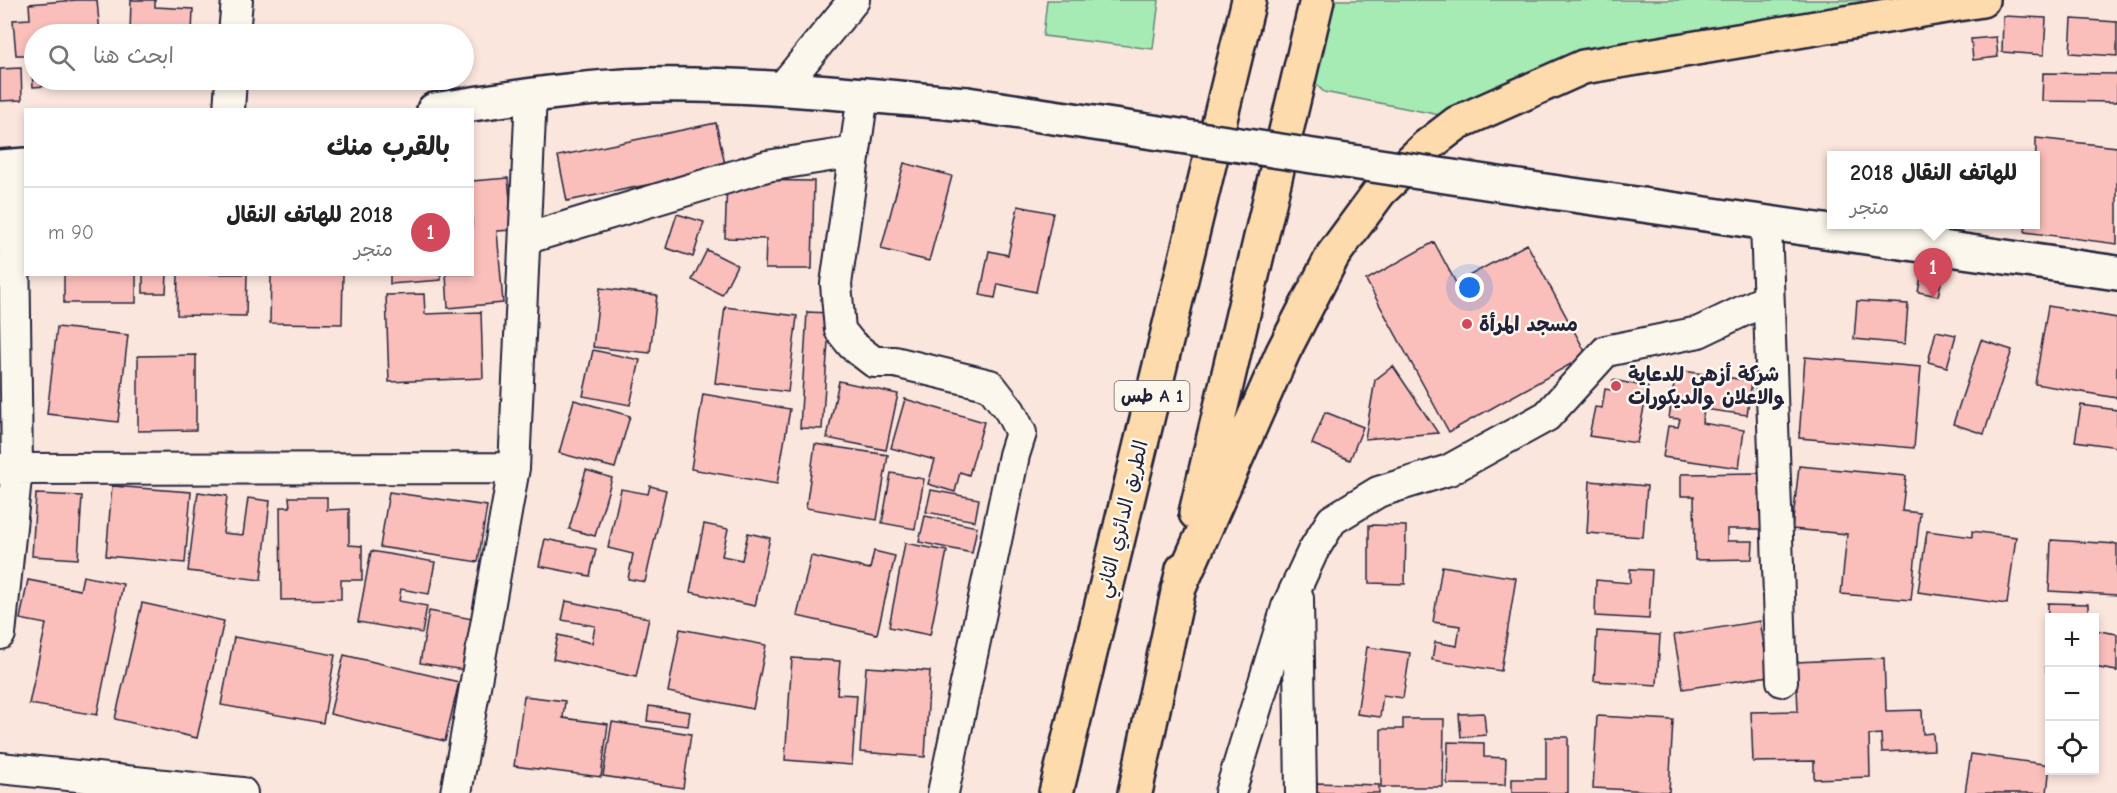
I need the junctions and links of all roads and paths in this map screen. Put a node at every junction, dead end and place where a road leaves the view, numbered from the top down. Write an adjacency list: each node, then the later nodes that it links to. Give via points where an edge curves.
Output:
1 (237, 0): 6 (street)
2 (854, 0): 7 (street)
3 (1249, 0): 30 (highway, الطريق الدائري الثاني / طس A 1)
4 (1317, 0): 22 (highway)
5 (1982, 0): 22 (highway, via 1583,67 1457,123 1380,190 1333,255 1283,352)
6 (235, 24)
7 (782, 89): 9 (street, via 649,85); 10 (street)
8 (230, 90): 11 (street)
9 (531, 95): 12 (street); 16 (street)
10 (863, 95): 13 (street); 15 (street, bridge, via 967,104)
11 (229, 108)
12 (447, 108)
13 (854, 152): 16 (street, via 767,166); 29 (street, via 836,284 840,330 874,362 896,362 990,384 1021,433)
14 (13, 166): 19 (street)
15 (1766, 223): 17 (street); 18 (street)
16 (525, 239): 20 (street)
17 (2117, 273)
18 (1768, 299): 21 (street, via 1699,332 1606,351 1547,416 1449,470 1378,492 1332,520); 24 (street)
19 (8, 468): 20 (street); 23 (street)
20 (514, 468): 28 (street)
21 (1298, 585): 32 (street, via 1287,607); 33 (street)
22 (1178, 590): 31 (highway)
23 (0, 634)
24 (1782, 681)
25 (0, 768): 26 (street)
26 (124, 788): 27 (street)
27 (242, 793)
28 (456, 793)
29 (943, 793)
30 (1056, 793)
31 (1135, 793)
32 (1230, 793)
33 (1301, 793)

